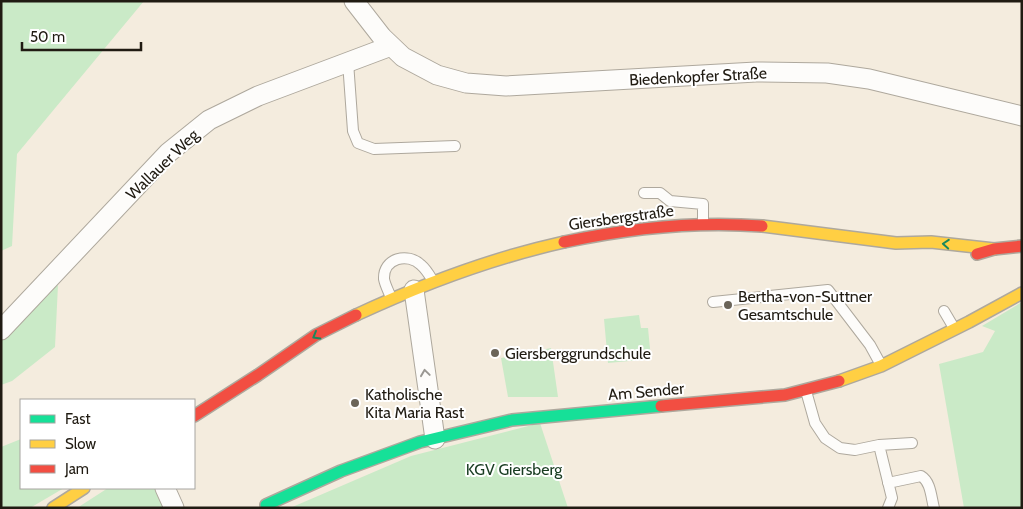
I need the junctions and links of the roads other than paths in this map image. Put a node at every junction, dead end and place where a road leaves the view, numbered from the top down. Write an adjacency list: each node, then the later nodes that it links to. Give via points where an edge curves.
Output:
1 (354, 1): 2 (street, Biedenkopfer Straße)
2 (387, 41): 3 (street, Wallauer Weg); 4 (street, Biedenkopfer Straße, via 403,57 437,75 466,82 506,86 756,72 827,73)
3 (348, 62): 5 (lane, via 353,131 358,142 374,149); 21 (street, Wallauer Weg, via 230,108 188,136 168,153)
4 (1022, 116)
5 (455, 146)
6 (644, 193): 7 (lane, via 660,193 670,201 703,204)
7 (703, 224): 8 (street, Giersbergstraße, via 788,227); 13 (street, Giersbergstraße, via 650,227 581,238 517,253)
8 (899, 244): 10 (street, Giersbergstraße, one-way to 8, via 919,242); 11 (street, Giersbergstraße)
9 (1022, 246): 10 (street, Giersbergstraße)
10 (994, 249): 12 (street, Giersbergstraße)
11 (923, 254)
12 (962, 258)
13 (434, 282): 14 (street, Giersbergstraße); 16 (lane, via 420,264 405,257 394,259 386,269 384,280)
14 (414, 290): 16 (street, Giersbergstraße); 28 (street, one-way to 14)
15 (1022, 293): 20 (street, Am Sender)
16 (392, 299): 19 (street, Giersbergstraße)
17 (713, 302): 24 (lane, via 828,290 850,316)
18 (944, 311): 20 (lane)
19 (360, 314): 22 (street, Giersbergstraße); 25 (street, Giersbergstraße, one-way to 25, via 294,349)
20 (955, 329): 24 (street, Am Sender)
21 (1, 330)
22 (332, 339)
23 (296, 363): 25 (street, Giersbergstraße)
24 (881, 366): 26 (street, Am Sender)
25 (258, 375): 27 (street, Giersbergstraße)
26 (805, 390): 28 (street, Am Sender, via 785,395 512,420); 30 (lane, via 815,423 825,438 840,448 855,450)
27 (195, 415)
28 (435, 439): 35 (street, Am Sender, via 341,471)
29 (912, 443): 30 (lane)
30 (879, 446): 31 (lane)
31 (888, 482): 39 (lane, via 892,498); 40 (lane, via 925,478)
32 (82, 489): 36 (street)
33 (165, 489): 37 (street)
34 (176, 489): 38 (street)
35 (266, 506)
36 (53, 508)
37 (174, 508)
38 (181, 508)
39 (888, 508)
40 (934, 508)

